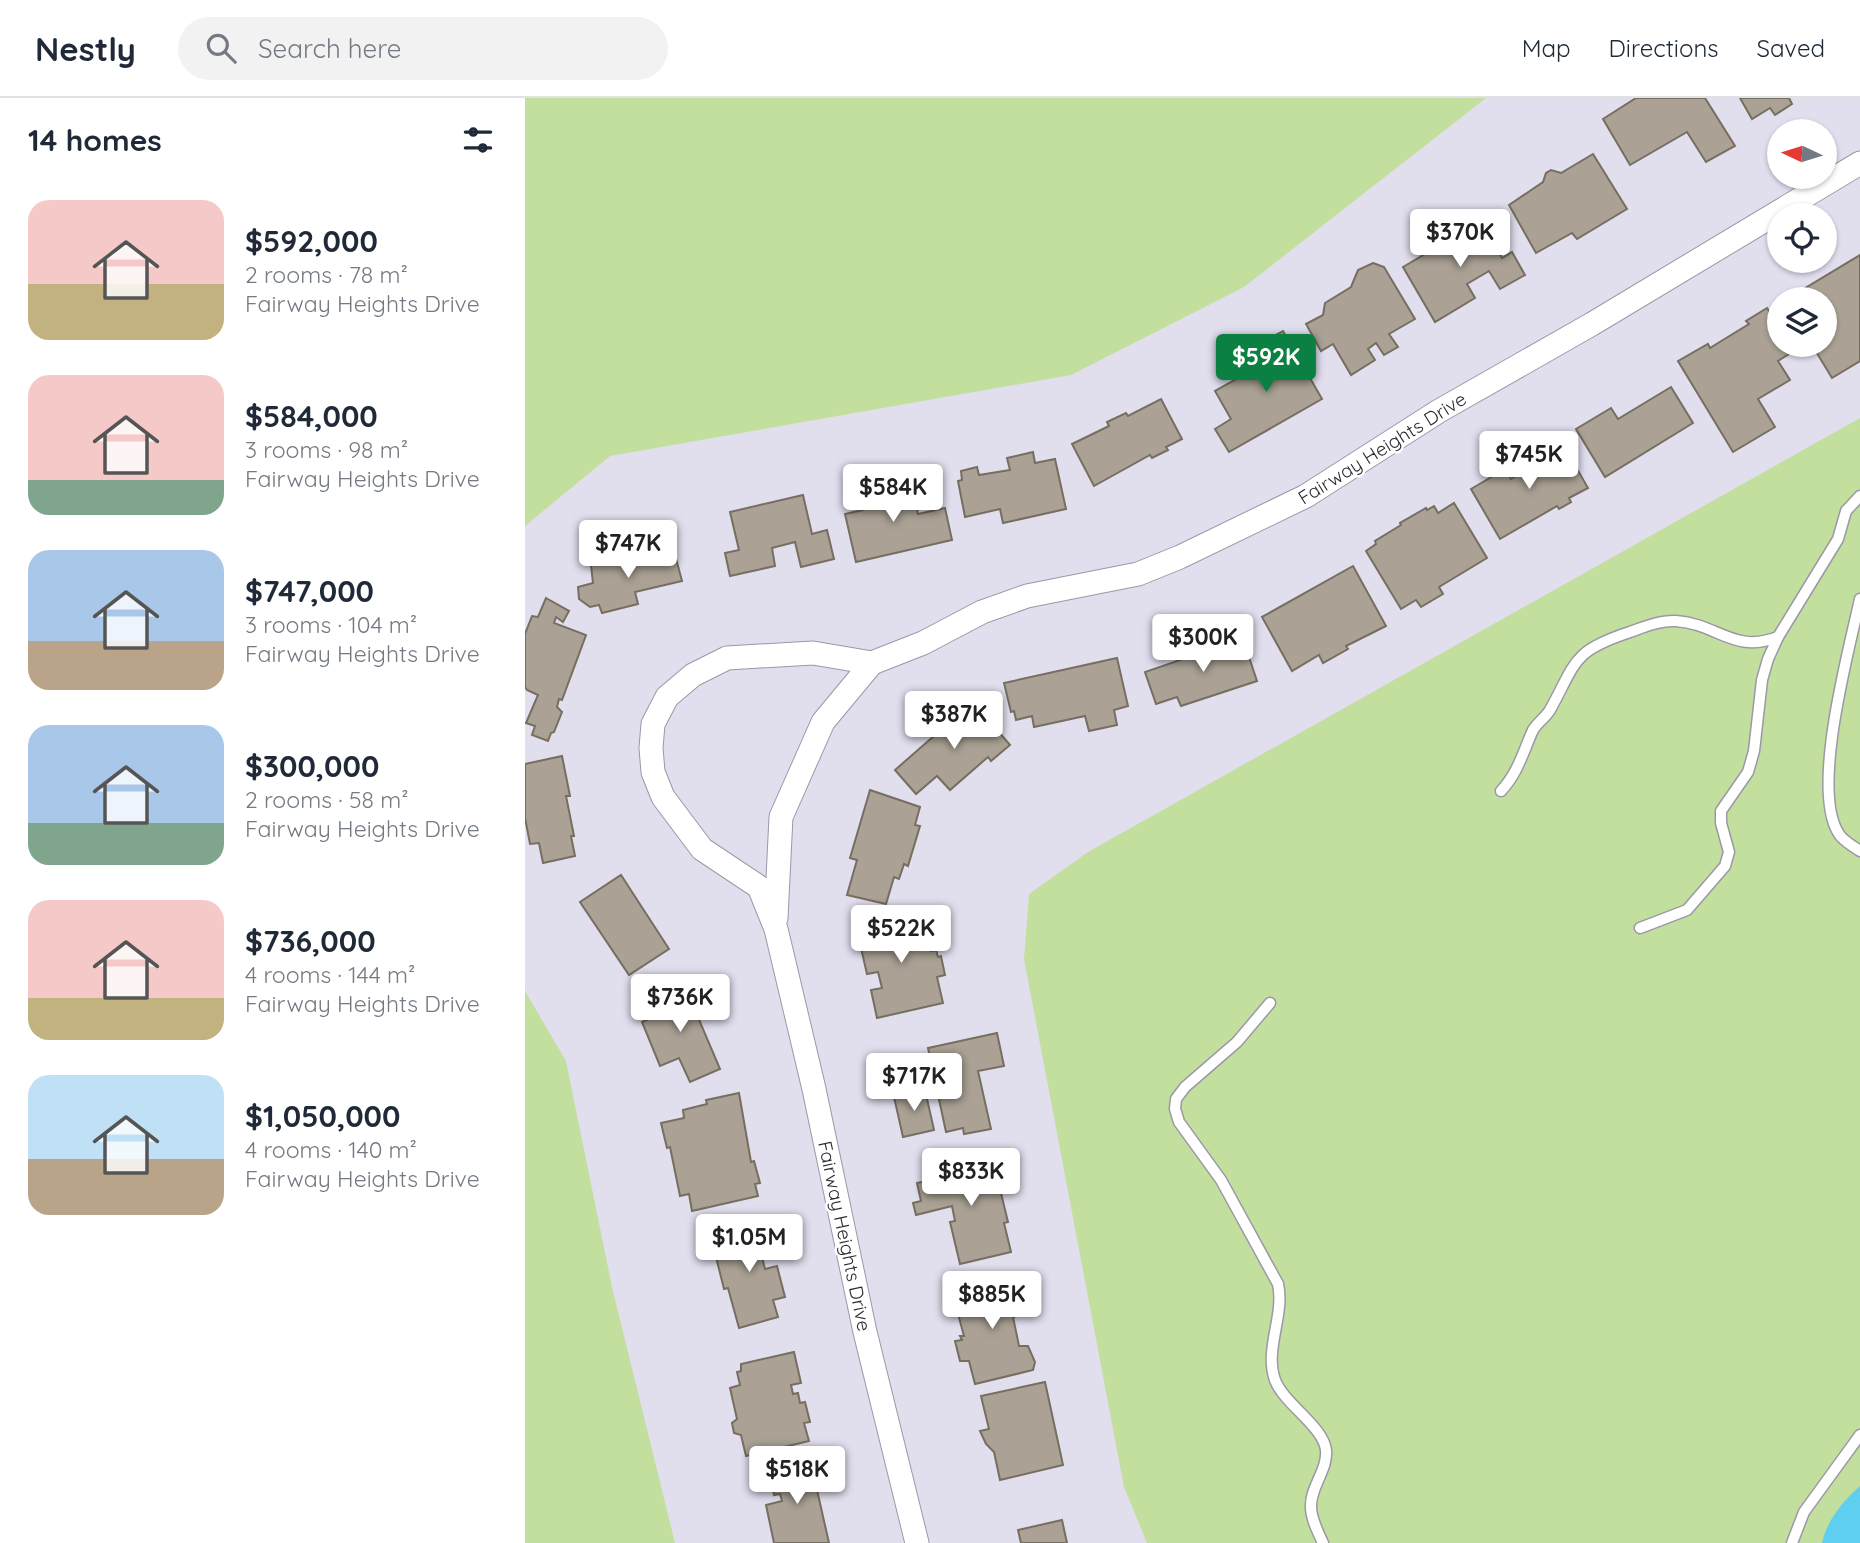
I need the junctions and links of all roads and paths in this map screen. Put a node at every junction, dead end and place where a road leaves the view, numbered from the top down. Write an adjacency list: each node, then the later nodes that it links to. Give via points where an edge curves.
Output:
1 (1860, 163): 5 (street, Fairway Heights Drive, via 1439,411 1296,502 1138,574 1027,596)
2 (1860, 496): 4 (lane, via 1846,511 1829,557)
3 (1860, 599): 7 (lane, via 1828,780 1828,799 1839,835)
4 (1778, 637): 6 (lane, via 1748,644 1674,621 1619,635 1583,653 1548,714 1535,727 1513,779); 8 (lane, via 1762,680 1760,720 1748,772 1721,811 1729,852 1725,866 1687,910)
5 (872, 663): 9 (street, Fairway Heights Drive, via 823,722 781,817); 9 (street, Fairway Heights Drive, via 813,653 727,658 694,675 667,697 653,724 653,772 663,797 702,849 759,887)
6 (1501, 791)
7 (1860, 851)
8 (1640, 928)
9 (776, 929): 12 (street, Fairway Heights Drive)
10 (1270, 1003): 13 (lane, via 1237,1042 1185,1087 1175,1109 1179,1122 1221,1180 1278,1284 1281,1298 1274,1378 1326,1448 1310,1507)
11 (1860, 1435): 14 (lane, via 1804,1512)
12 (917, 1543)
13 (1323, 1543)
14 (1792, 1543)

